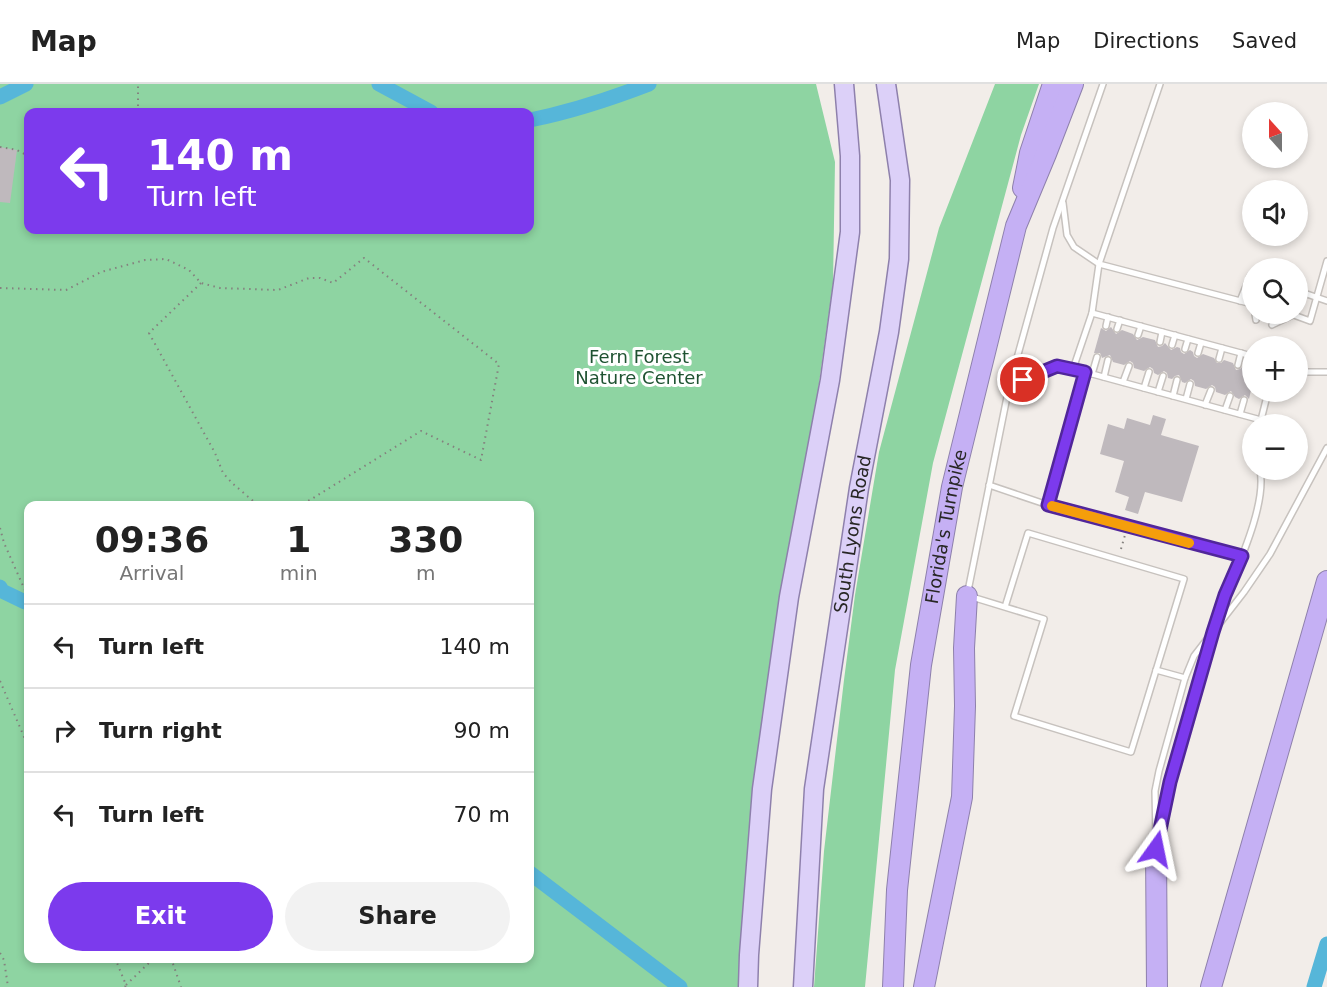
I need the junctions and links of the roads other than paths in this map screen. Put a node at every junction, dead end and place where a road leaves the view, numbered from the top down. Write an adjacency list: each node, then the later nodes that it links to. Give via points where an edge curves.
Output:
1 (844, 84): 76 (main road, via 850,156 850,232 830,380 789,597 764,777)
2 (886, 84): 77 (main road, South Lyons Road, via 900,180 899,259 859,488 814,789)
3 (1053, 84): 8 (highway, via 1030,153)
4 (1073, 84): 8 (highway, Florida's Turnpike)
5 (1103, 84): 7 (lane)
6 (1160, 84): 10 (lane)
7 (1063, 198): 10 (lane, via 1067,236 1074,247); 50 (lane)
8 (1016, 226): 78 (highway, Florida's Turnpike, via 952,487 921,665 897,890)
9 (1327, 261): 13 (lane)
10 (1099, 264): 14 (lane); 16 (lane)
11 (1308, 294): 13 (lane)
12 (1242, 297): 14 (lane)
13 (1317, 297): 15 (lane); 19 (lane)
14 (1240, 301)
15 (1327, 301)
16 (1092, 313): 17 (lane); 39 (lane)
17 (1108, 317): 18 (lane); 20 (lane)
18 (1120, 320): 21 (lane); 22 (lane)
19 (1308, 320)
20 (1106, 326)
21 (1141, 326): 23 (lane); 24 (lane)
22 (1117, 329)
23 (1162, 332): 25 (lane); 27 (lane)
24 (1138, 335)
25 (1174, 335): 26 (lane); 29 (lane)
26 (1188, 339): 28 (lane); 31 (lane)
27 (1160, 342)
28 (1201, 342): 30 (lane); 32 (lane)
29 (1172, 345)
30 (1222, 348): 33 (lane); 35 (lane)
31 (1185, 349)
32 (1198, 353)
33 (1242, 353): 37 (lane)
34 (1097, 357): 44 (lane)
35 (1219, 359)
36 (1108, 360): 46 (lane)
37 (1238, 365)
38 (1129, 366): 48 (lane)
39 (1073, 369): 40 (lane); 50 (lane, via 1057,366)
40 (1085, 372): 44 (lane); 65 (lane)
41 (1149, 372): 51 (lane)
42 (1308, 372): 43 (lane)
43 (1327, 372)
44 (1092, 374): 46 (lane)
45 (1163, 376): 53 (lane)
46 (1104, 377): 48 (lane)
47 (1177, 380): 54 (lane)
48 (1124, 382): 51 (lane)
49 (1190, 384): 56 (lane)
50 (1009, 387): 64 (lane)
51 (1144, 388): 53 (lane)
52 (1211, 390): 59 (lane)
53 (1158, 392): 54 (lane)
54 (1173, 396): 56 (lane)
55 (1230, 396): 60 (lane)
56 (1186, 399): 59 (lane)
57 (1243, 402): 61 (lane)
58 (1266, 402): 61 (lane, via 1261,420)
59 (1205, 405): 60 (lane)
60 (1225, 410): 61 (lane)
61 (1240, 414)
62 (1327, 448): 72 (lane, via 1270,554)
63 (1260, 480): 66 (lane, via 1261,494)
64 (989, 485): 65 (lane); 68 (lane)
65 (1048, 505): 66 (lane)
66 (1242, 556): 72 (lane)
67 (1327, 581): 71 (highway)
68 (967, 596): 70 (lane); 79 (highway, via 962,797)
69 (1327, 605): 71 (highway)
70 (1005, 607): 73 (lane, via 1028,532 1184,579); 73 (lane, via 1044,619 1014,717 1131,752)
71 (1315, 627): 81 (highway)
72 (1213, 632): 74 (lane, via 1194,656); 75 (lane, via 1170,782)
73 (1156, 670): 74 (lane)
74 (1185, 678): 75 (lane, via 1155,791)
75 (1156, 849): 80 (highway)
76 (748, 987)
77 (803, 987)
78 (893, 987)
79 (924, 987)
80 (1157, 987)
81 (1211, 987)

